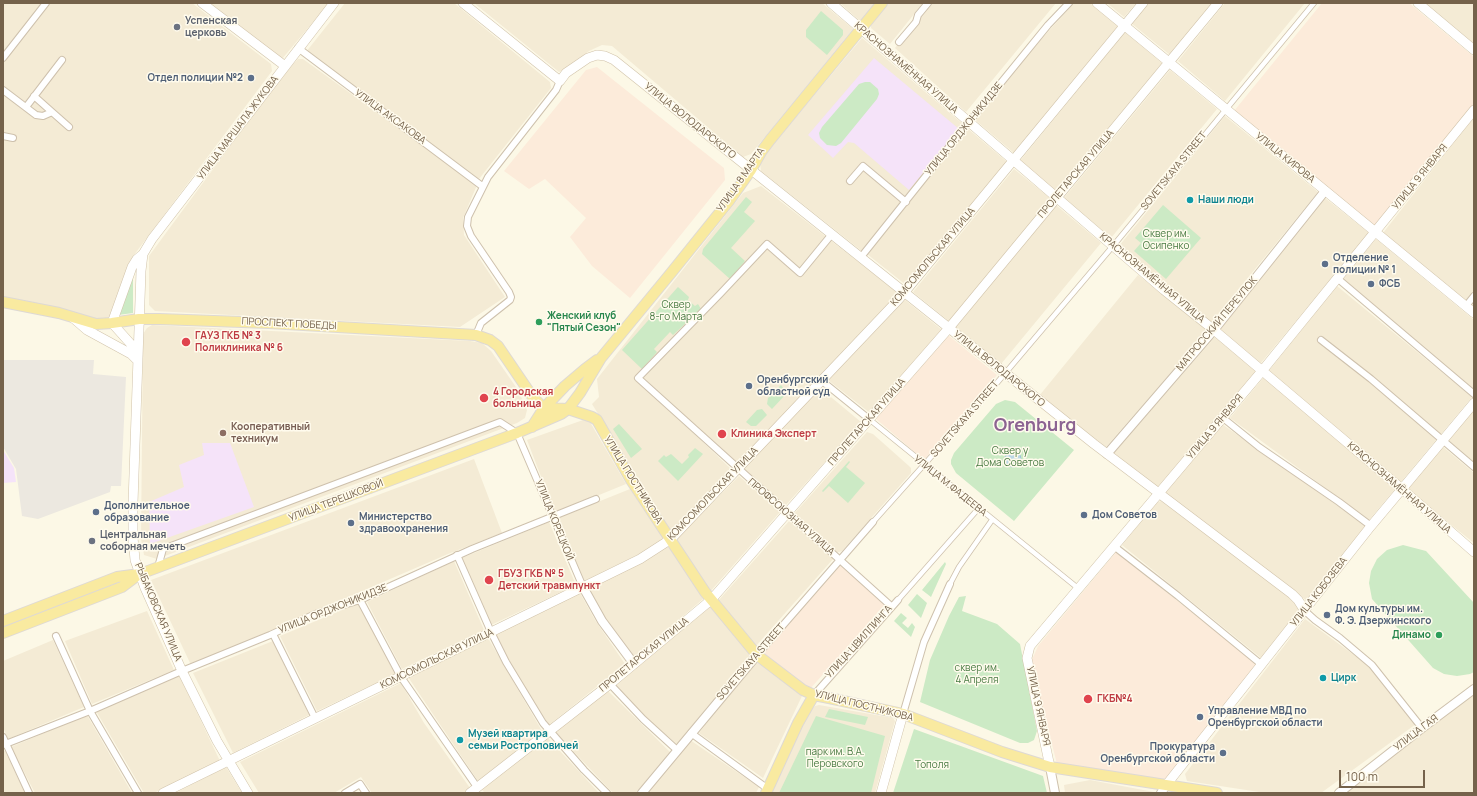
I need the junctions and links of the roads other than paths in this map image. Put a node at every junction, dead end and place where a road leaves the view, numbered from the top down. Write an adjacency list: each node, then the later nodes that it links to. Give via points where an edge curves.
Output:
1 (46, 3): 19 (street)
2 (202, 3): 22 (main road)
3 (334, 3): 17 (main road, УЛИЦА МАРШАЛА ЖУКОВА)
4 (463, 3): 23 (main road)
5 (831, 3): 15 (main road, КРАСНОЗНАМЁННАЯ УЛИЦА)
6 (882, 3): 15 (main road, УЛИЦА 8 МАРТА)
7 (928, 3): 16 (street)
8 (1069, 3): 30 (street, УЛИЦА ОРДЖОНИКИДЗЕ)
9 (1097, 3): 14 (main road, УЛИЦА КИРОВА)
10 (1143, 3): 14 (main road, КОМСОМОЛЬСКАЯ УЛИЦА)
11 (1218, 3): 21 (main road, ПРОЛЕТАРСКАЯ УЛИЦА)
12 (1314, 3): 27 (street, SOVETSKAYA STREET)
13 (1418, 3): 18 (main road)
14 (1124, 26): 21 (main road, УЛИЦА КИРОВА); 34 (main road, КОМСОМОЛЬСКАЯ УЛИЦА)
15 (861, 28): 30 (main road, КРАСНОЗНАМЁННАЯ УЛИЦА); 35 (main road, УЛИЦА 8 МАРТА, via 770,140)
16 (900, 42)
17 (298, 48): 22 (main road, УЛИЦА МАРШАЛА ЖУКОВА); 37 (street, УЛИЦА АКСАКОВА)
18 (1474, 50)
19 (3, 58)
20 (62, 60): 25 (street)
21 (1168, 62): 27 (main road, УЛИЦА КИРОВА); 39 (main road, ПРОЛЕТАРСКАЯ УЛИЦА)
22 (285, 66): 44 (main road, УЛИЦА МАРШАЛА ЖУКОВА, via 152,239)
23 (560, 81): 35 (main road, УЛИЦА ВОЛОДАРСКОГО, via 566,73 588,58 597,55 614,60); 37 (street, via 556,90)
24 (3, 90): 26 (street)
25 (34, 96): 26 (street); 29 (street)
26 (26, 107): 29 (street, via 36,116)
27 (1226, 109): 38 (main road, УЛИЦА КИРОВА); 43 (street, SOVETSKAYA STREET)
28 (1474, 110): 41 (main road, УЛИЦА 9 ЯНВАРЯ)
29 (52, 112): 31 (street)
30 (968, 122): 34 (main road, КРАСНОЗНАМЁННАЯ УЛИЦА); 40 (street, УЛИЦА ОРДЖОНИКИДЗЕ)
31 (69, 127)
32 (3, 136): 33 (street)
33 (13, 138)
34 (1014, 161): 39 (main road, КРАСНОЗНАМЁННАЯ УЛИЦА); 47 (main road, КОМСОМОЛЬСКАЯ УЛИЦА)
35 (751, 170): 42 (main road, УЛИЦА ВОЛОДАРСКОГО); 60 (main road, УЛИЦА 8 МАРТА, via 729,201)
36 (850, 181): 40 (street, via 863,166)
37 (482, 186): 57 (street, via 468,218 468,231 511,297 481,323)
38 (1325, 191): 41 (main road, УЛИЦА КИРОВА); 56 (street, МАТРОССКИЙ ПЕРЕУЛОК)
39 (1056, 197): 43 (main road, КРАСНОЗНАМЁННАЯ УЛИЦА); 55 (main road, ПРОЛЕТАРСКАЯ УЛИЦА)
40 (906, 202): 45 (street, УЛИЦА ОРДЖОНИКИДЗЕ)
41 (1376, 232): 46 (main road, УЛИЦА 9 ЯНВАРЯ); 50 (main road, УЛИЦА КИРОВА)
42 (832, 234): 45 (main road, УЛИЦА ВОЛОДАРСКОГО); 77 (street, ПРОФСОЮЗНАЯ УЛИЦА, via 800,273 767,244 638,378)
43 (1113, 246): 56 (main road, КРАСНОЗНАМЁННАЯ УЛИЦА); 62 (street, SOVETSKAYA STREET)
44 (144, 254): 53 (main road, УЛИЦА МАРШАЛА ЖУКОВА); 54 (main road, УЛИЦА МАРШАЛА ЖУКОВА, via 137,260 128,277)
45 (861, 258): 47 (main road, УЛИЦА ВОЛОДАРСКОГО)
46 (1337, 278): 61 (main road, УЛИЦА 9 ЯНВАРЯ); 64 (street)
47 (905, 292): 55 (main road, УЛИЦА ВОЛОДАРСКОГО); 63 (main road, КОМСОМОЛЬСКАЯ УЛИЦА)
48 (1474, 296): 50 (street)
49 (3, 302): 52 (main road, ПРОСПЕКТ ПОБЕДЫ)
50 (1466, 306): 51 (main road, УЛИЦА КИРОВА)
51 (1474, 313)
52 (72, 317): 54 (main road, ПРОСПЕКТ ПОБЕДЫ, via 96,324); 59 (main road, via 87,330)
53 (139, 319): 54 (main road, ПРОСПЕКТ ПОБЕДЫ); 57 (main road, ПРОСПЕКТ ПОБЕДЫ, via 262,322); 59 (main road, РЫБАКОВСКАЯ УЛИЦА)
54 (112, 324): 59 (main road)
55 (949, 328): 62 (main road, УЛИЦА ВОЛОДАРСКОГО); 69 (main road, ПРОЛЕТАРСКАЯ УЛИЦА)
56 (1214, 330): 61 (main road, КРАСНОЗНАМЁННАЯ УЛИЦА); 74 (street, МАТРОССКИЙ ПЕРЕУЛОК)
57 (476, 335): 66 (main road, ПРОСПЕКТ ПОБЕДЫ, via 498,346 532,396)
58 (1321, 340): 73 (street)
59 (138, 356): 93 (main road, РЫБАКОВСКАЯ УЛИЦА, via 133,537)
60 (601, 358): 66 (main road, УЛИЦА 8 МАРТА, via 570,382); 67 (main road, УЛИЦА 8 МАРТА)
61 (1262, 371): 68 (main road, УЛИЦА 9 ЯНВАРЯ); 78 (main road, КРАСНОЗНАМЁННАЯ УЛИЦА)
62 (1005, 373): 74 (main road, УЛИЦА ВОЛОДАРСКОГО); 75 (street, SOVETSKAYA STREET)
63 (822, 381): 69 (street, УЛИЦА М.ФАДЕЕВА); 77 (main road, КОМСОМОЛЬСКАЯ УЛИЦА)
64 (1474, 394)
65 (1474, 403): 73 (main road, УЛИЦА КОБОЗЕВА)
66 (544, 408): 67 (main road); 70 (main road, ПРОСПЕКТ ПОБЕДЫ); 71 (main road)
67 (568, 409): 70 (main road, УЛИЦА ТЕРЕШКОВОЙ); 87 (main road, УЛИЦА ПОСТНИКОВА, via 597,420 631,480)
68 (1222, 418): 79 (main road, УЛИЦА 9 ЯНВАРЯ); 86 (street)
69 (869, 419): 75 (street, УЛИЦА М.ФАДЕЕВА); 82 (main road, ПРОЛЕТАРСКАЯ УЛИЦА)
70 (551, 420): 71 (main road, УЛИЦА ТЕРЕШКОВОЙ)
71 (532, 427): 72 (main road, УЛИЦА ТЕРЕШКОВОЙ)
72 (517, 433): 83 (street, УЛИЦА КОРЕЦКОЙ); 92 (main road, УЛИЦА ТЕРЕШКОВОЙ); 92 (street, via 500,422 163,549)
73 (1442, 439): 76 (street); 78 (main road, УЛИЦА КОБОЗЕВА)
74 (1107, 454): 79 (main road, УЛИЦА ВОЛОДАРСКОГО)
75 (925, 465): 81 (street, УЛИЦА М.ФАДЕЕВА); 85 (street, SOVETSKAYA STREET)
76 (1474, 467)
77 (738, 469): 82 (street, ПРОФСОЮЗНАЯ УЛИЦА); 87 (main road, КОМСОМОЛЬСКАЯ УЛИЦА)
78 (1402, 489): 86 (main road, УЛИЦА КОБОЗЕВА); 89 (main road, КРАСНОЗНАМЁННАЯ УЛИЦА)
79 (1159, 494): 88 (main road, УЛИЦА 9 ЯНВАРЯ); 101 (main road, УЛИЦА ВОЛОДАРСКОГО, via 1292,594)
80 (596, 499): 83 (street, УЛИЦА ОРДЖОНИКИДЗЕ)
81 (978, 509): 84 (street, УЛИЦА М.ФАДЕЕВА); 99 (street, УЛИЦА ЦВИЛЛИНГА)
82 (787, 514): 91 (street, ПРОФСОЮЗНАЯ УЛИЦА); 98 (main road, ПРОЛЕТАРСКАЯ УЛИЦА)
83 (553, 516): 90 (street, УЛИЦА ОРДЖОНИКИДЗЕ); 95 (street, УЛИЦА КОРЕЦКОЙ)
84 (992, 520): 94 (street); 96 (street, УЛИЦА М.ФАДЕЕВА)
85 (873, 522): 91 (street, SOVETSKAYA STREET)
86 (1371, 526): 101 (main road, УЛИЦА КОБОЗЕВА)
87 (671, 539): 95 (main road, КОМСОМОЛЬСКАЯ УЛИЦА, via 640,559); 98 (main road, УЛИЦА ПОСТНИКОВА)
88 (1115, 547): 96 (main road, УЛИЦА 9 ЯНВАРЯ); 109 (street)
89 (1474, 552)
90 (458, 555): 97 (street, УЛИЦА ОРДЖОНИКИДЗЕ); 103 (street)
91 (840, 560): 100 (street, ПРОФСОЮЗНАЯ УЛИЦА); 107 (street, SOVETSKAYA STREET)
92 (158, 568): 93 (main road, УЛИЦА ТЕРЕШКОВОЙ)
93 (140, 574): 102 (main road, УЛИЦА ТЕРЕШКОВОЙ, via 117,577); 104 (main road, УЛИЦА ТЕРЕШКОВОЙ, via 122,587); 110 (main road, РЫБАКОВСКАЯ УЛИЦА)
94 (950, 584): 116 (street, via 924,642)
95 (583, 587): 103 (main road, КОМСОМОЛЬСКАЯ УЛИЦА); 108 (street, УЛИЦА КОРЕЦКОЙ, via 602,621)
96 (1079, 589): 125 (main road, УЛИЦА 9 ЯНВАРЯ, via 1030,646 1027,658)
97 (360, 600): 105 (street, УЛИЦА ОРДЖОНИКИДЗЕ, via 315,614); 111 (street)
98 (711, 600): 107 (main road, УЛИЦА ПОСТНИКОВА); 108 (main road, ПРОЛЕТАРСКАЯ УЛИЦА)
99 (898, 600): 100 (street, УЛИЦА ЦВИЛЛИНГА)
100 (891, 606): 114 (street, УЛИЦА ЦВИЛЛИНГА)
101 (1305, 610): 109 (main road, УЛИЦА КОБОЗЕВА); 118 (street, УЛИЦА ВОЛОДАРСКОГО, via 1372,665)
102 (3, 621)
103 (491, 632): 111 (main road, КОМСОМОЛЬСКАЯ УЛИЦА); 119 (street, via 526,696)
104 (3, 633)
105 (273, 634): 110 (street, УЛИЦА ОРДЖОНИКИДЗЕ); 117 (street)
106 (56, 636): 115 (street)
107 (757, 655): 114 (main road, УЛИЦА ПОСТНИКОВА, via 803,690); 120 (street, SOVETSKAYA STREET)
108 (634, 664): 112 (main road, ПРОЛЕТАРСКАЯ УЛИЦА)
109 (1262, 665): 127 (main road, УЛИЦА КОБОЗЕВА)
110 (182, 671): 115 (street, УЛИЦА ОРДЖОНИКИДЗЕ); 124 (main road, РЫБАКОВСКАЯ УЛИЦА)
111 (400, 677): 117 (main road, КОМСОМОЛЬСКАЯ УЛИЦА); 126 (street)
112 (610, 684): 119 (main road, ПРОЛЕТАРСКАЯ УЛИЦА); 123 (street)
113 (1474, 689): 118 (street, УЛИЦА ГАЯ)
114 (814, 694): 116 (main road, УЛИЦА ПОСТНИКОВА); 128 (main road, УЛИЦА ЦВИЛЛИНГА)
115 (90, 711): 122 (street, УЛИЦА ОРДЖОНИКИДЗЕ); 130 (street)
116 (903, 714): 125 (main road, УЛИЦА ПОСТНИКОВА, via 1002,752); 138 (main road)
117 (315, 718): 124 (main road, КОМСОМОЛЬСКАЯ УЛИЦА)
118 (1422, 728): 141 (street, УЛИЦА ГАЯ)
119 (549, 731): 126 (main road, ПРОЛЕТАРСКАЯ УЛИЦА); 136 (street)
120 (691, 733): 123 (street, SOVETSKAYA STREET); 128 (street)
121 (3, 737): 122 (street)
122 (4, 745): 129 (street)
123 (677, 750): 137 (street, SOVETSKAYA STREET)
124 (228, 761): 131 (main road, КОМСОМОЛЬСКАЯ УЛИЦА); 132 (main road, РЫБАКОВСКАЯ УЛИЦА)
125 (1050, 767): 127 (main road, УЛИЦА ПОСТНИКОВА); 139 (street)
126 (478, 787): 135 (main road, ПРОЛЕТАРСКАЯ УЛИЦА)
127 (1164, 789): 140 (main road, УЛИЦА ПОСТНИКОВА)
128 (767, 791)
129 (29, 793)
130 (138, 793)
131 (163, 793)
132 (248, 793)
133 (345, 793): 134 (street, via 360,784)
134 (366, 793)
135 (470, 793)
136 (606, 793)
137 (642, 793)
138 (881, 793)
139 (1055, 793)
140 (1217, 793)
141 (1339, 793)

